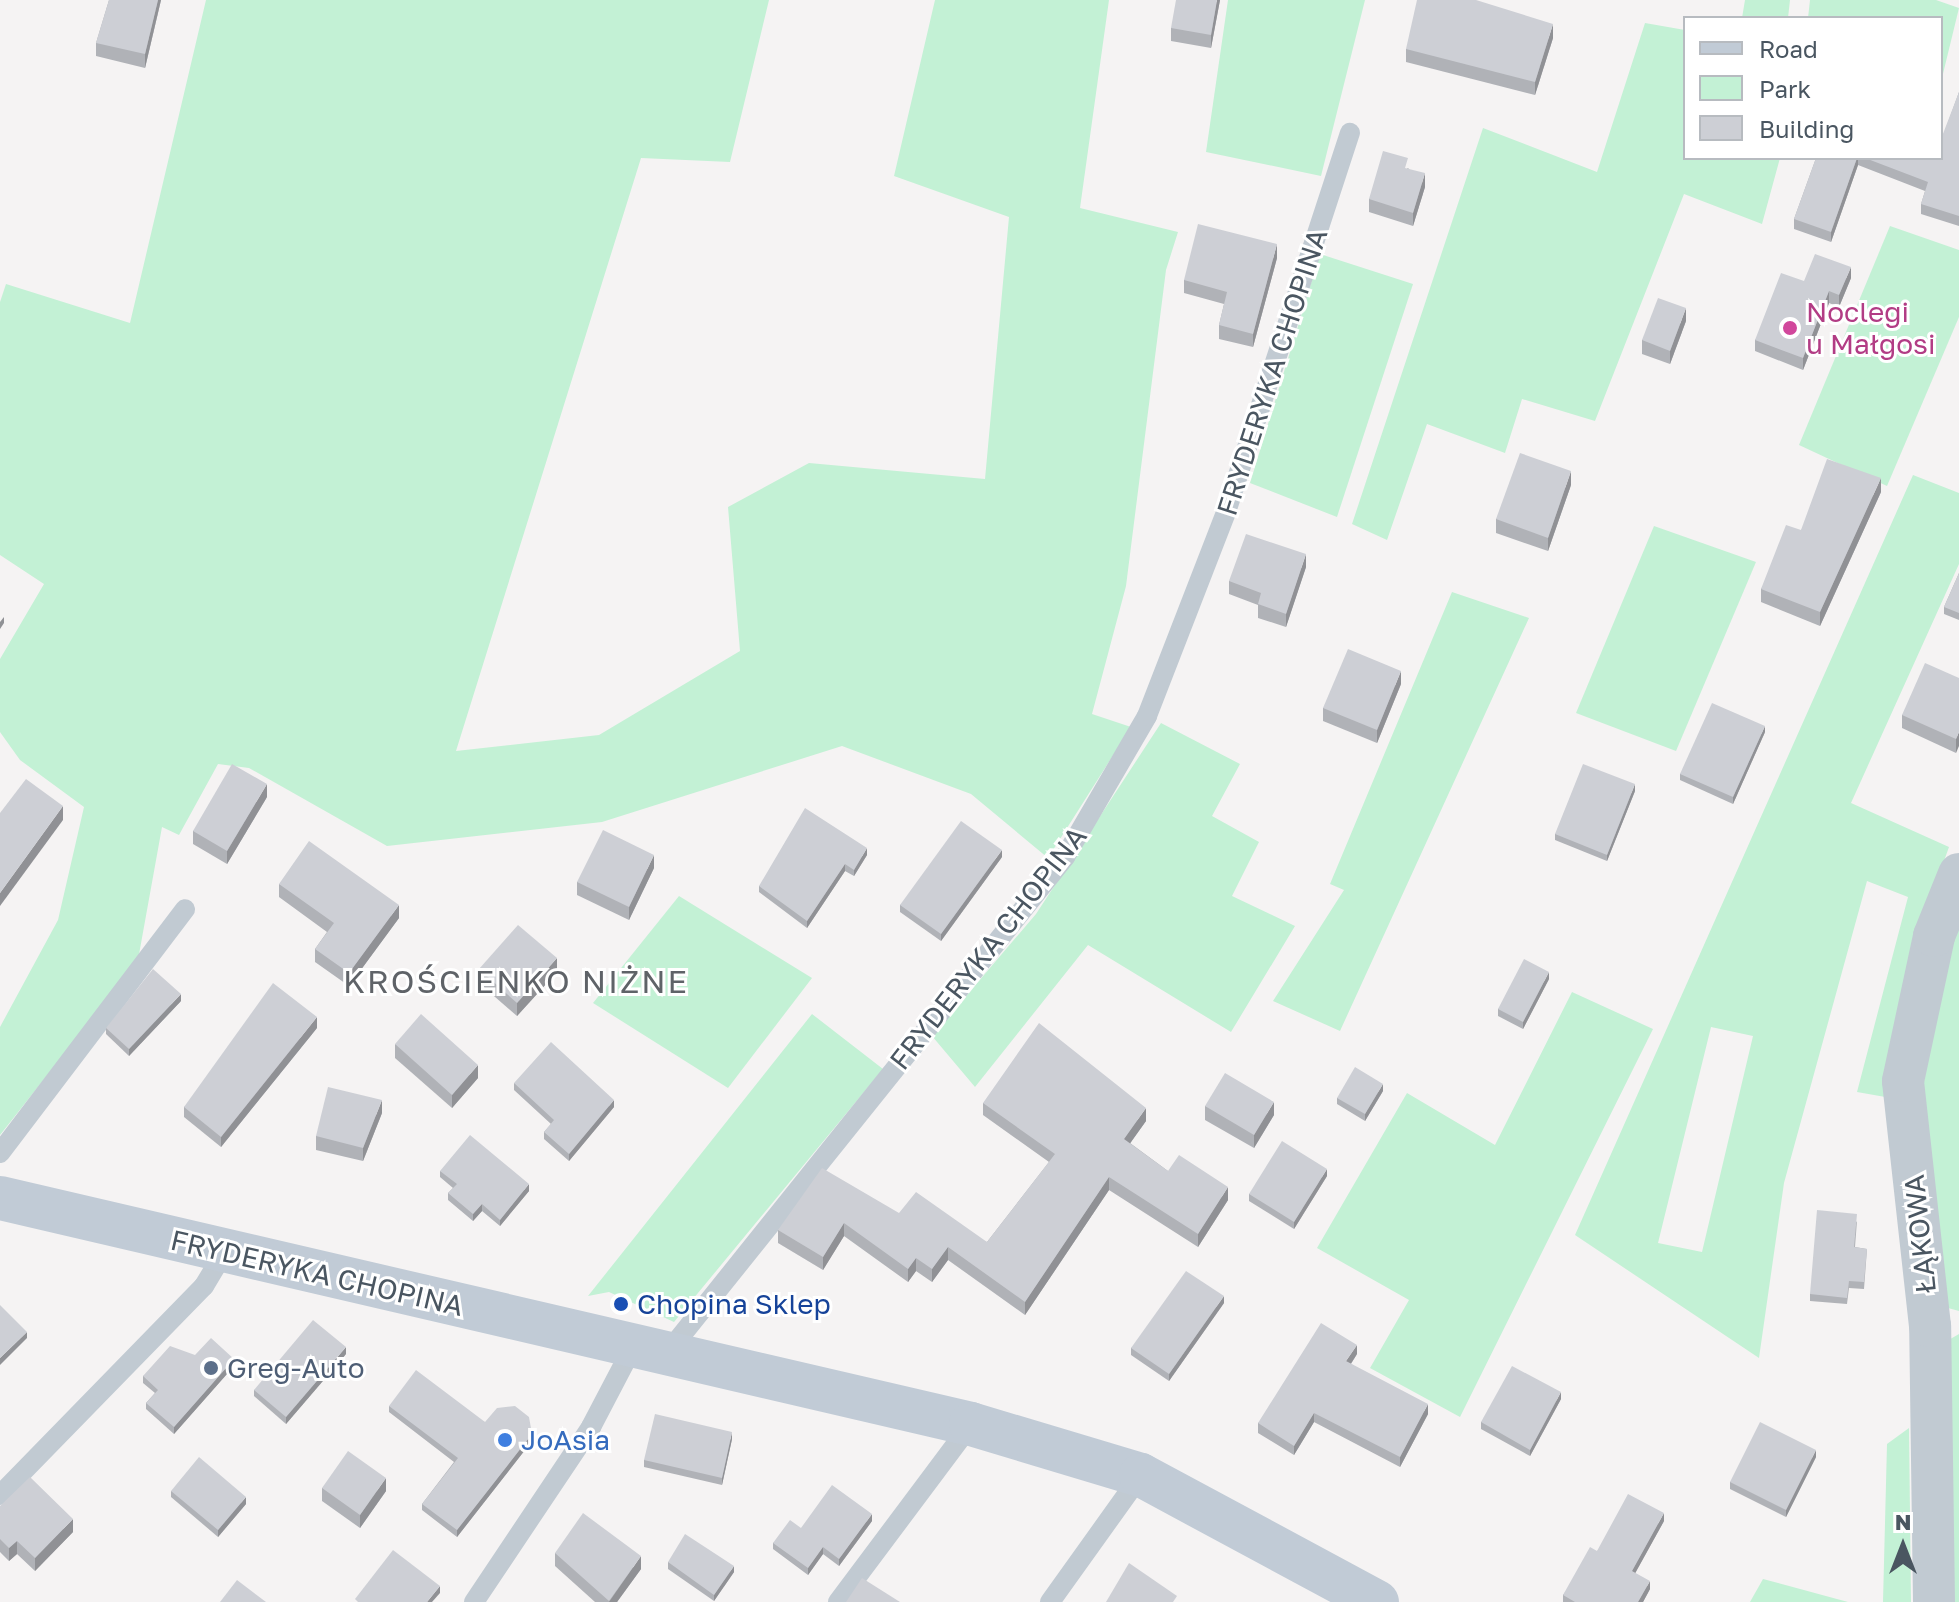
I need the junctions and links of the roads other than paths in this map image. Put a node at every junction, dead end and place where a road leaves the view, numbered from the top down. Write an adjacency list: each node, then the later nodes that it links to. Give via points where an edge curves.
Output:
1 (1350, 133): 7 (lane, FRYDERYKA CHOPINA, via 1226,512 1147,716 1065,857)
2 (1959, 874): 15 (street, ŁĄKOWA, via 1934,936 1903,1081 1930,1326)
3 (185, 909): 4 (lane)
4 (0, 1153)
5 (0, 1198): 6 (street, FRYDERYKA CHOPINA)
6 (224, 1253): 7 (street, FRYDERYKA CHOPINA); 10 (lane, via 195,1296)
7 (651, 1347): 8 (street, FRYDERYKA CHOPINA); 12 (lane, FRYDERYKA CHOPINA)
8 (971, 1424): 9 (street, FRYDERYKA CHOPINA); 13 (lane)
9 (1141, 1475): 11 (street, FRYDERYKA CHOPINA); 14 (lane)
10 (0, 1495)
11 (1357, 1597)
12 (474, 1602)
13 (838, 1602)
14 (1050, 1602)
15 (1934, 1602)

